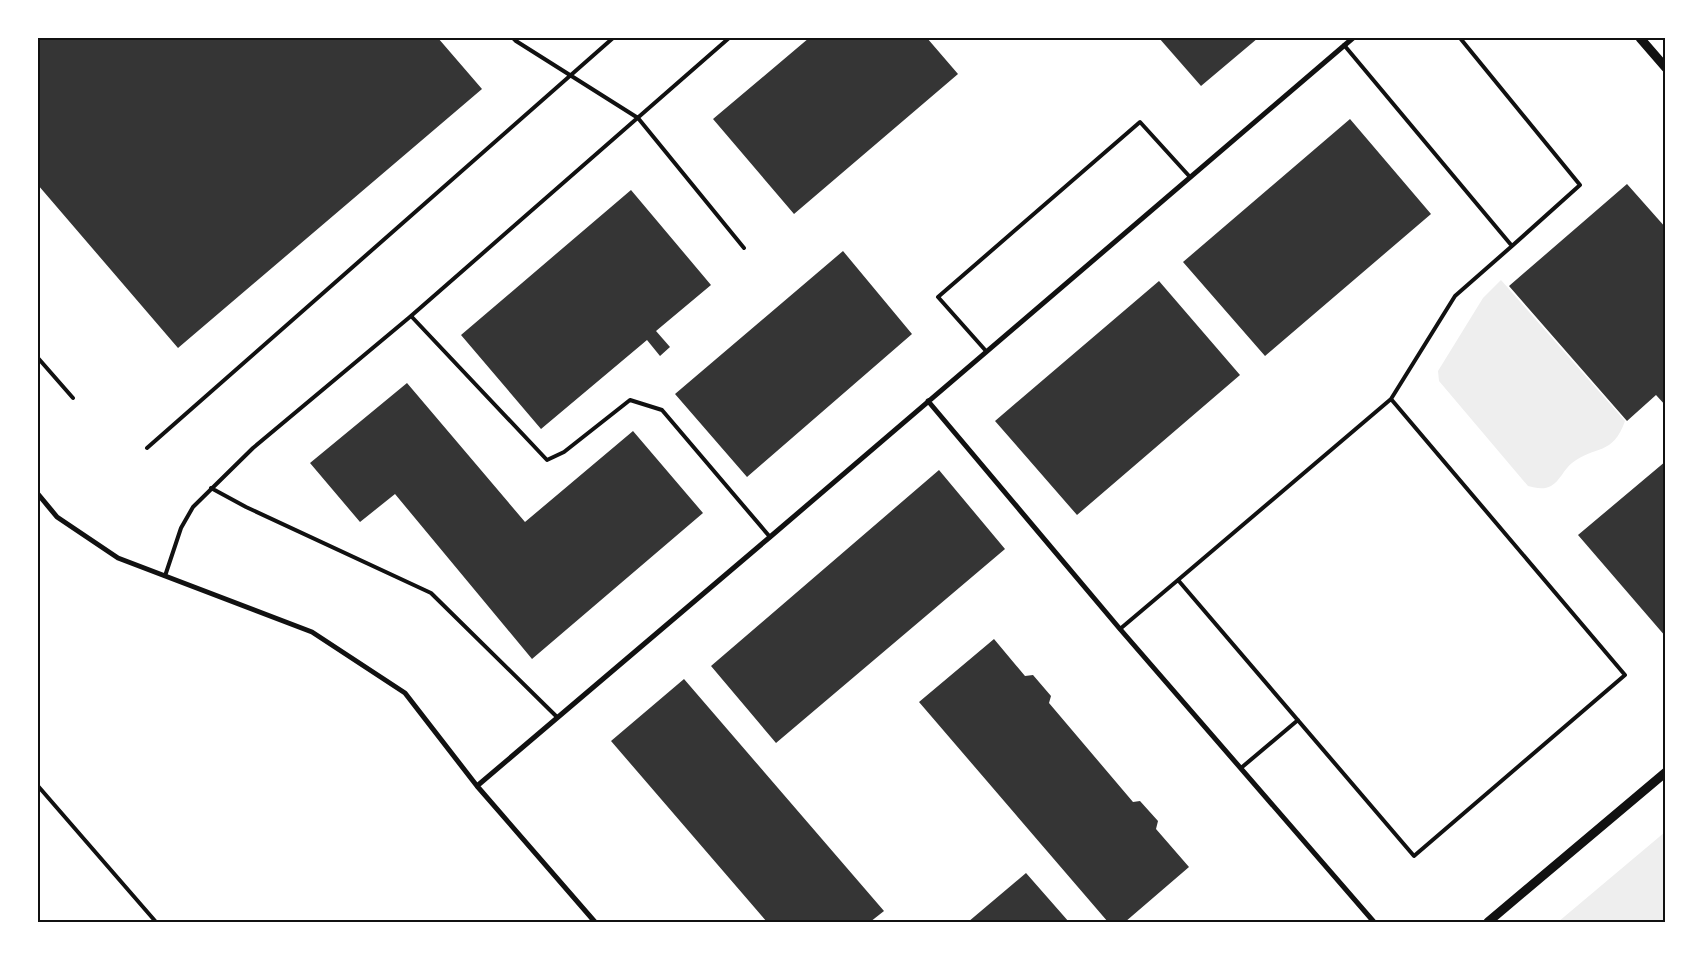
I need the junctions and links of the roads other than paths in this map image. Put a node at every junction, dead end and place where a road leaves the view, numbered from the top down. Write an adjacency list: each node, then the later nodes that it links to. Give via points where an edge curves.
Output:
1 (613, 38): 9 (lane)
2 (729, 38): 10 (lane)
3 (1353, 38): 7 (street)
4 (1460, 38): 12 (lane, via 1580,185)
5 (1640, 38): 8 (street)
6 (516, 39): 9 (lane)
7 (1344, 45): 11 (street); 12 (lane)
8 (1666, 68)
9 (570, 75): 10 (lane); 20 (lane)
10 (638, 118): 13 (lane); 14 (lane)
11 (1190, 178): 15 (street); 15 (lane, via 1140,122 1132,128 938,297)
12 (1512, 246): 18 (lane, via 1455,296)
13 (744, 248)
14 (411, 316): 21 (lane, via 253,448); 23 (lane, via 547,460 564,452 630,400 662,410)
15 (986, 352): 19 (street)
16 (38, 358): 17 (lane)
17 (73, 398)
18 (1391, 399): 25 (lane); 28 (lane, via 1625,675 1414,856)
19 (928, 401): 23 (street); 26 (street)
20 (147, 448)
21 (211, 488): 24 (lane, via 193,507 182,528); 27 (lane, via 431,593)
22 (38, 494): 24 (street, via 57,517 118,558)
23 (770, 537): 27 (street)
24 (166, 576): 32 (street, via 312,632 405,693)
25 (1178, 580): 26 (lane); 28 (lane)
26 (1120, 629): 29 (street)
27 (557, 718): 32 (street)
28 (1298, 720): 29 (lane)
29 (1241, 768): 35 (street)
30 (1666, 772): 36 (street)
31 (38, 786): 33 (lane)
32 (477, 786): 34 (street)
33 (156, 922)
34 (595, 922)
35 (1374, 922)
36 (1488, 922)

